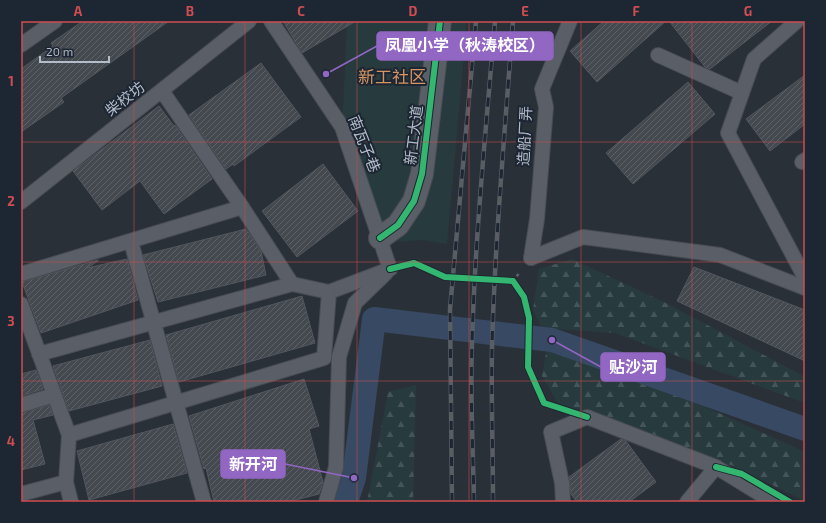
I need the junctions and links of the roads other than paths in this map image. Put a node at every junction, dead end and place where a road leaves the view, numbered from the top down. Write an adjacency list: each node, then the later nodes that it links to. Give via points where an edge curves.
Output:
1 (55, 21): 7 (lane)
2 (249, 21): 9 (lane, 柴校坊)
3 (272, 21): 13 (lane, 南瓦子巷, via 342,128)
4 (440, 21): 13 (street, 新工大道, via 422,174 414,201 398,225)
5 (570, 21): 19 (lane, 造船厂弄, via 542,89 546,107 537,219 531,258 582,237 720,256)
6 (797, 21): 10 (lane, via 754,59)
7 (21, 45)
8 (658, 55): 10 (lane)
9 (162, 91): 11 (lane, 柴校坊); 12 (lane)
10 (742, 93): 17 (lane, via 728,134)
11 (21, 202)
12 (242, 207): 14 (lane); 18 (lane)
13 (380, 238): 15 (lane, 南瓦子巷)
14 (131, 242): 16 (lane); 22 (lane)
15 (390, 269): 20 (lane); 33 (lane, via 356,303 339,357 336,467)
16 (21, 274)
17 (805, 278)
18 (292, 284): 20 (lane); 22 (lane)
19 (805, 288)
20 (329, 292): 25 (lane, via 324,358)
21 (21, 304): 23 (lane)
22 (153, 322): 23 (lane); 25 (lane)
23 (39, 354): 24 (lane)
24 (54, 395): 26 (lane); 27 (lane)
25 (176, 403): 27 (lane); 32 (lane)
26 (21, 405)
27 (69, 435): 29 (lane)
28 (716, 467): 34 (lane, via 587,417 551,432 562,483); 35 (lane); 36 (lane)
29 (66, 482): 30 (lane); 31 (lane)
30 (21, 494)
31 (71, 502)
32 (204, 502)
33 (326, 502)
34 (563, 502)
35 (687, 502)
36 (772, 502)

